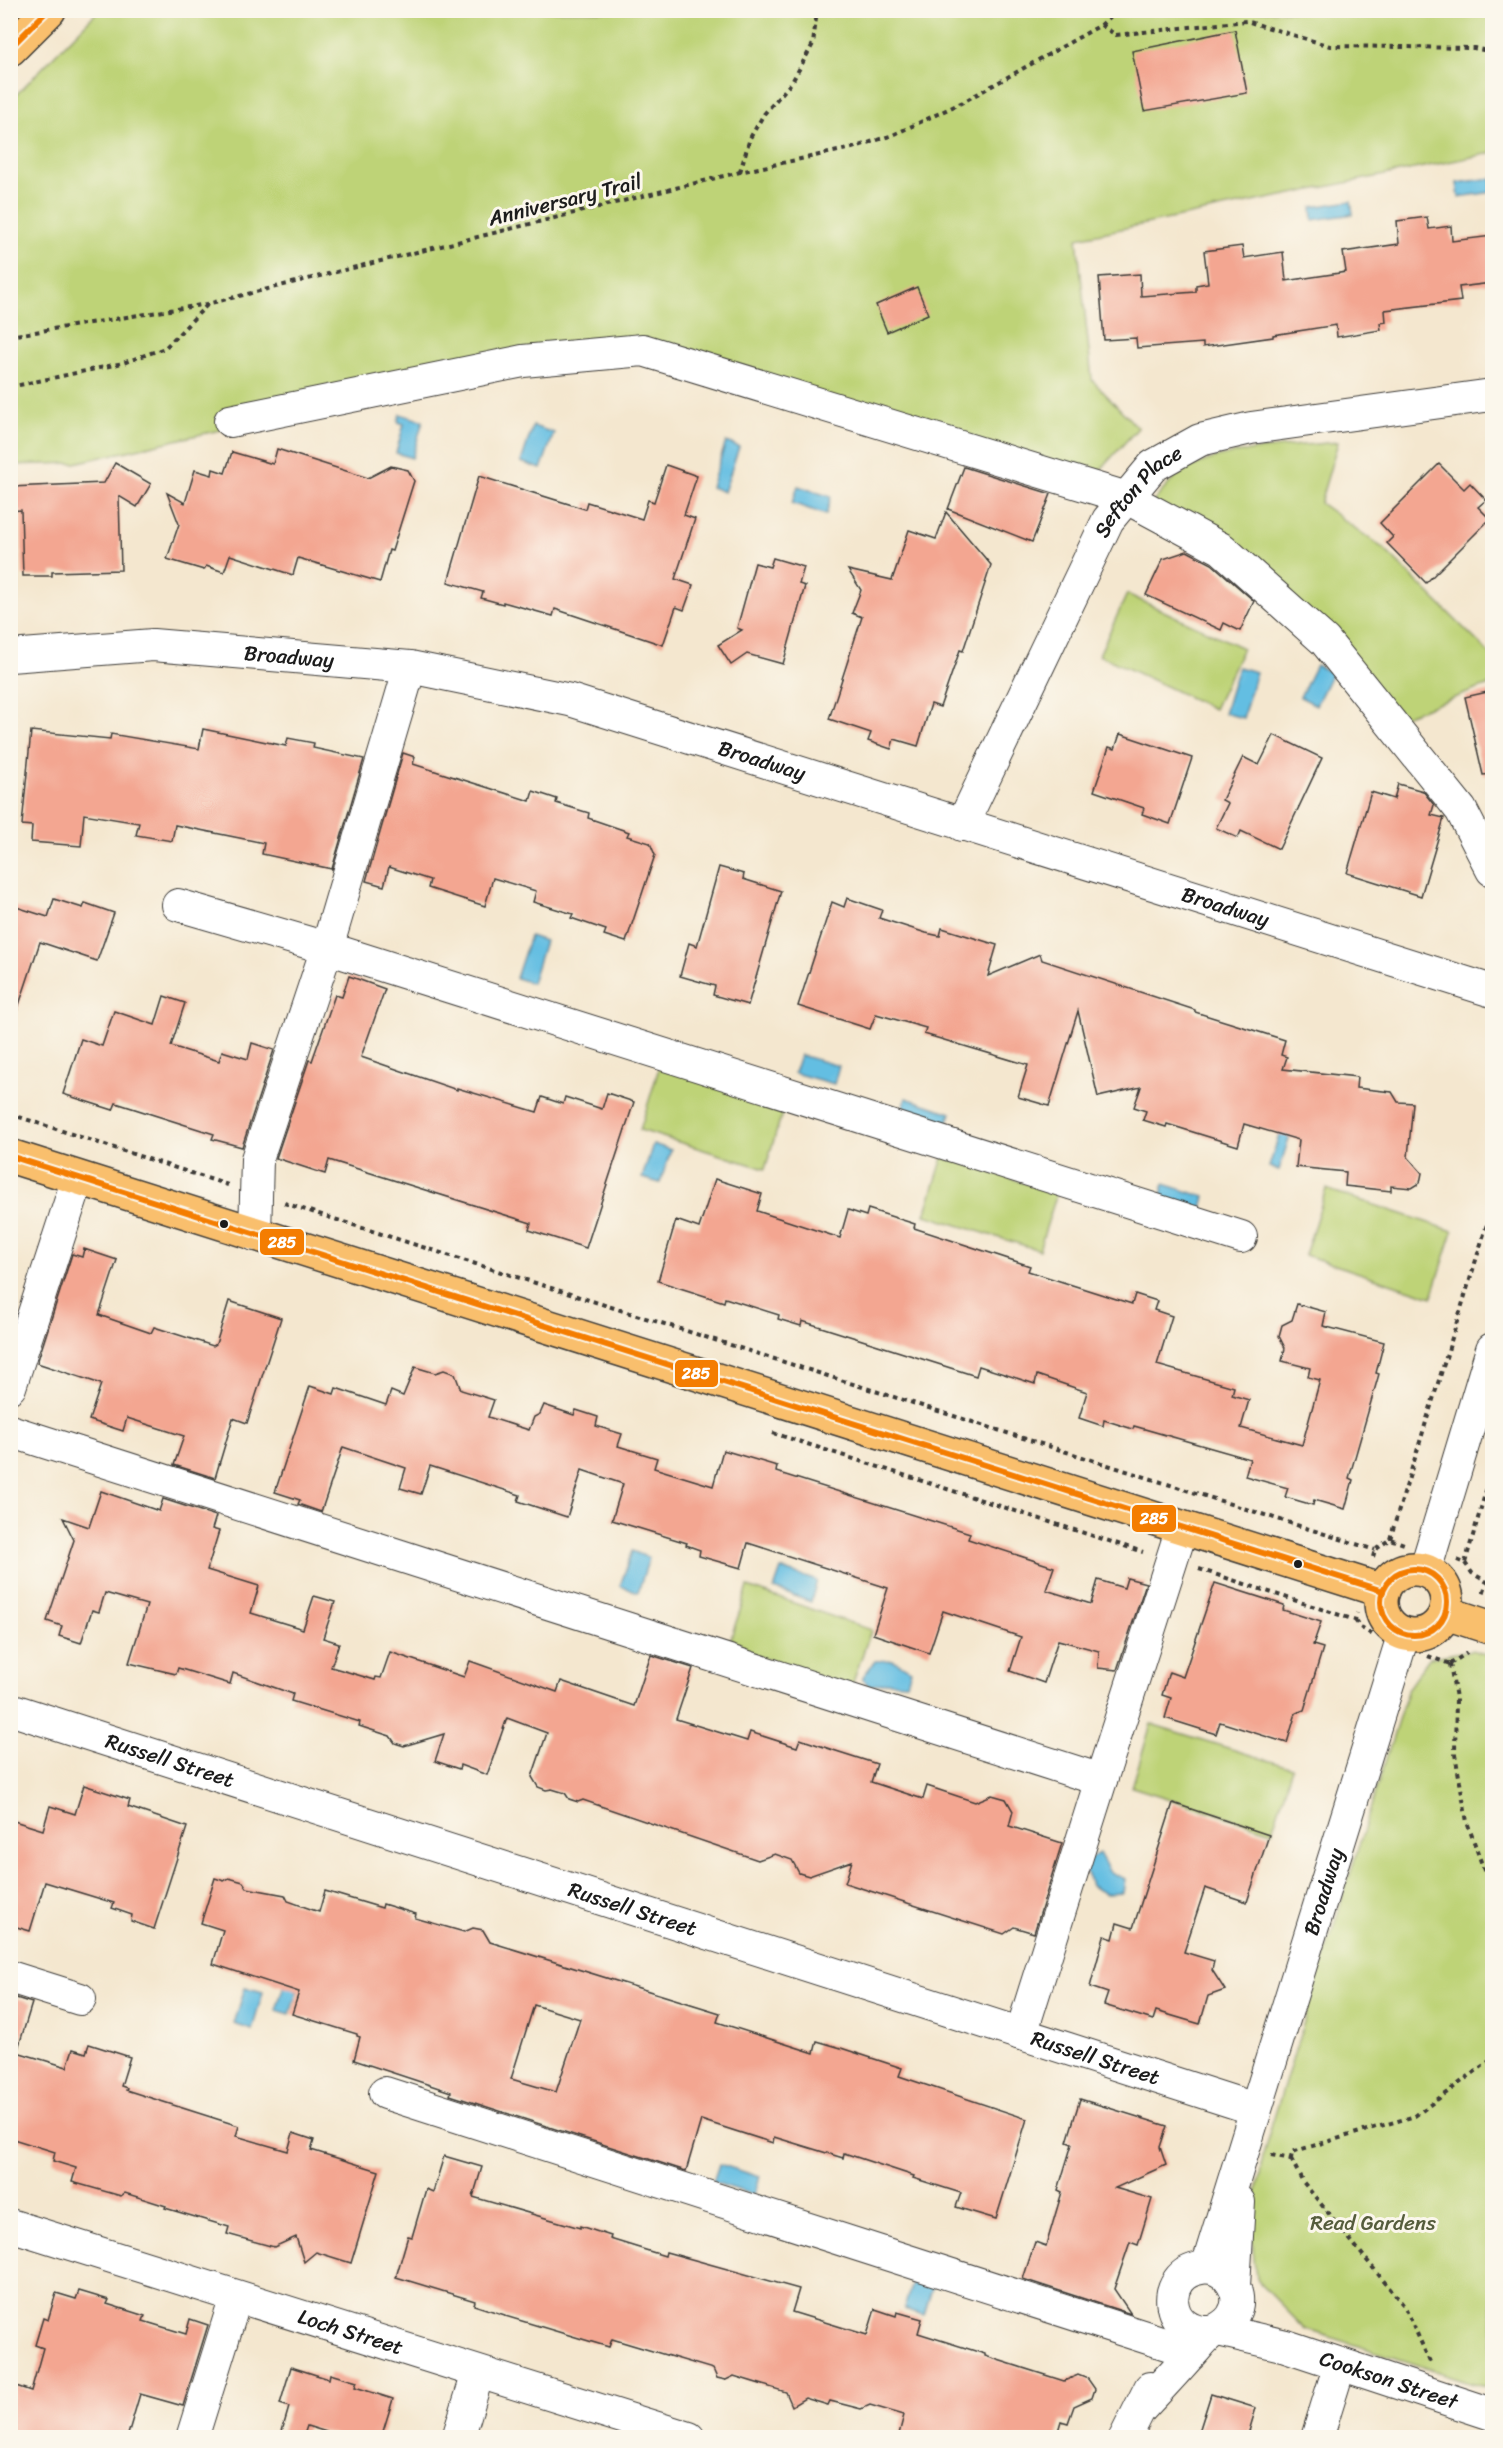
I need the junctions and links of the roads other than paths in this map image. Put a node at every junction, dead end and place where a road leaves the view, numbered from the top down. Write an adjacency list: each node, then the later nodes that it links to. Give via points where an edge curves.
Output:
1 (49, 10): 2 (main road)
2 (10, 48)
3 (1492, 394): 5 (street, Sefton Place, via 1251,428 1200,440 1153,466)
4 (230, 421): 5 (street, via 523,361 643,350)
5 (1127, 498): 8 (street, Sefton Place, via 1108,520); 9 (street, via 1222,549 1325,641 1461,810)
6 (10, 656): 7 (street, Broadway, via 153,645)
7 (410, 667): 8 (street, Broadway, via 570,700); 11 (street)
8 (962, 825): 12 (street, Broadway)
9 (1492, 870)
10 (178, 905): 11 (street)
11 (327, 948): 15 (street, via 257,1159); 16 (street)
12 (1492, 991)
13 (10, 1156): 14 (main road)
14 (78, 1178): 15 (main road); 18 (street)
15 (255, 1235): 20 (main road)
16 (1241, 1237)
17 (1492, 1349): 21 (street)
18 (10, 1387)
19 (10, 1431): 27 (street)
20 (1182, 1528): 22 (main road); 27 (street)
21 (1425, 1571): 22 (main road, via 1411,1569 1399,1573); 23 (main road, via 1444,1586)
22 (1383, 1591): 25 (main road, via 1382,1610 1387,1620)
23 (1446, 1613): 24 (main road); 25 (main road, via 1428,1633)
24 (1492, 1628)
25 (1404, 1633): 32 (street, Broadway)
26 (10, 1709): 30 (street, Russell Street)
27 (1101, 1780): 30 (street)
28 (10, 1977): 29 (street)
29 (80, 1999)
30 (1021, 2034): 32 (street, Russell Street)
31 (385, 2093): 39 (street)
32 (1255, 2109): 33 (street, Broadway)
33 (1242, 2150): 35 (street, Broadway); 36 (street, Broadway)
34 (10, 2225): 37 (street, Loch Street)
35 (1207, 2267): 36 (street, via 1218,2270); 39 (street, via 1188,2272 1173,2290)
36 (1235, 2289): 38 (street, Broadway, via 1234,2314 1228,2324); 40 (street, Cookson Street)
37 (236, 2297): 42 (street, Loch Street); 45 (street)
38 (1215, 2331): 39 (street); 40 (street, Cookson Street); 43 (street, Broadway)
39 (1175, 2333): 43 (street, Broadway)
40 (1286, 2346): 41 (street, Cookson Street)
41 (1340, 2364): 44 (street, Cookson Street); 49 (street)
42 (478, 2373): 46 (street); 47 (street, Loch Street)
43 (1141, 2408): 48 (street, Broadway)
44 (1492, 2414)
45 (192, 2438)
46 (458, 2438)
47 (689, 2438)
48 (1125, 2438)
49 (1317, 2438)

